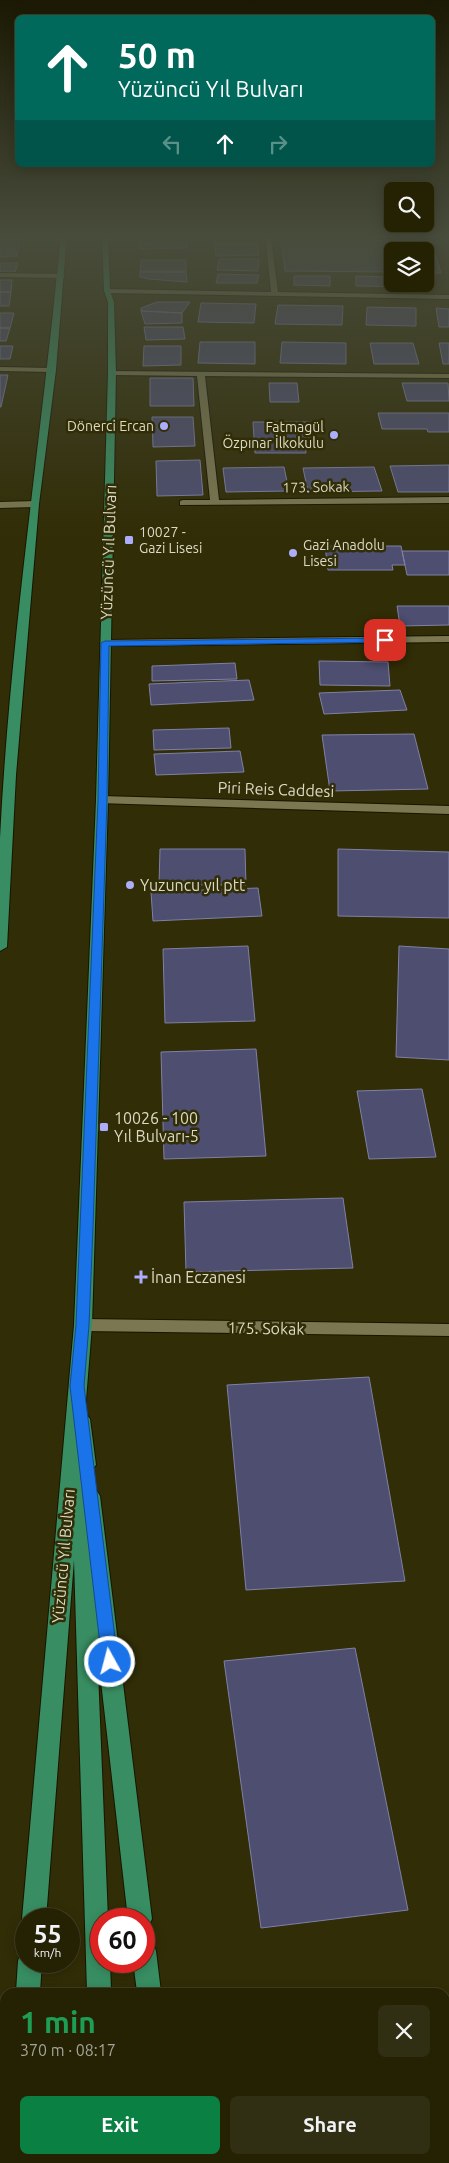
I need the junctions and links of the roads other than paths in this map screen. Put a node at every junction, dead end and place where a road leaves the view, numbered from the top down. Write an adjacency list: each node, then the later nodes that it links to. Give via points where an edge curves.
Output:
1 (56, 335): 4 (main road)
2 (111, 335): 5 (main road, Yüzüncü Yıl Bulvarı)
3 (0, 369): 4 (street)
4 (52, 370): 11 (main road)
5 (112, 373): 6 (street); 14 (main road, Yüzüncü Yıl Bulvarı)
6 (201, 374): 7 (street); 9 (street)
7 (449, 376)
8 (449, 500): 9 (street, 173. Sokak)
9 (215, 502): 10 (street, 173. Sokak)
10 (183, 503)
11 (35, 504): 12 (street); 16 (main road)
12 (0, 505)
13 (447, 639): 14 (street); 15 (street)
14 (105, 643): 17 (main road, Yüzüncü Yıl Bulvarı)
15 (449, 654)
16 (5, 775): 19 (main road)
17 (102, 800): 18 (street, Piri Reis Caddesi); 21 (main road, Yüzüncü Yıl Bulvarı)
18 (449, 810)
19 (1, 924): 20 (main road)
20 (0, 947)
21 (82, 1325): 22 (street, 175. Sokak); 23 (main road, Yüzüncü Yıl Bulvarı)
22 (449, 1330)
23 (77, 1386): 24 (main road, Yüzüncü Yıl Bulvarı); 25 (main road); 29 (main road)
24 (35, 1908)
25 (139, 1908)
26 (29, 1973): 28 (main road)
27 (147, 1973): 30 (main road)
28 (28, 1988)
29 (99, 1988)
30 (149, 1988)

